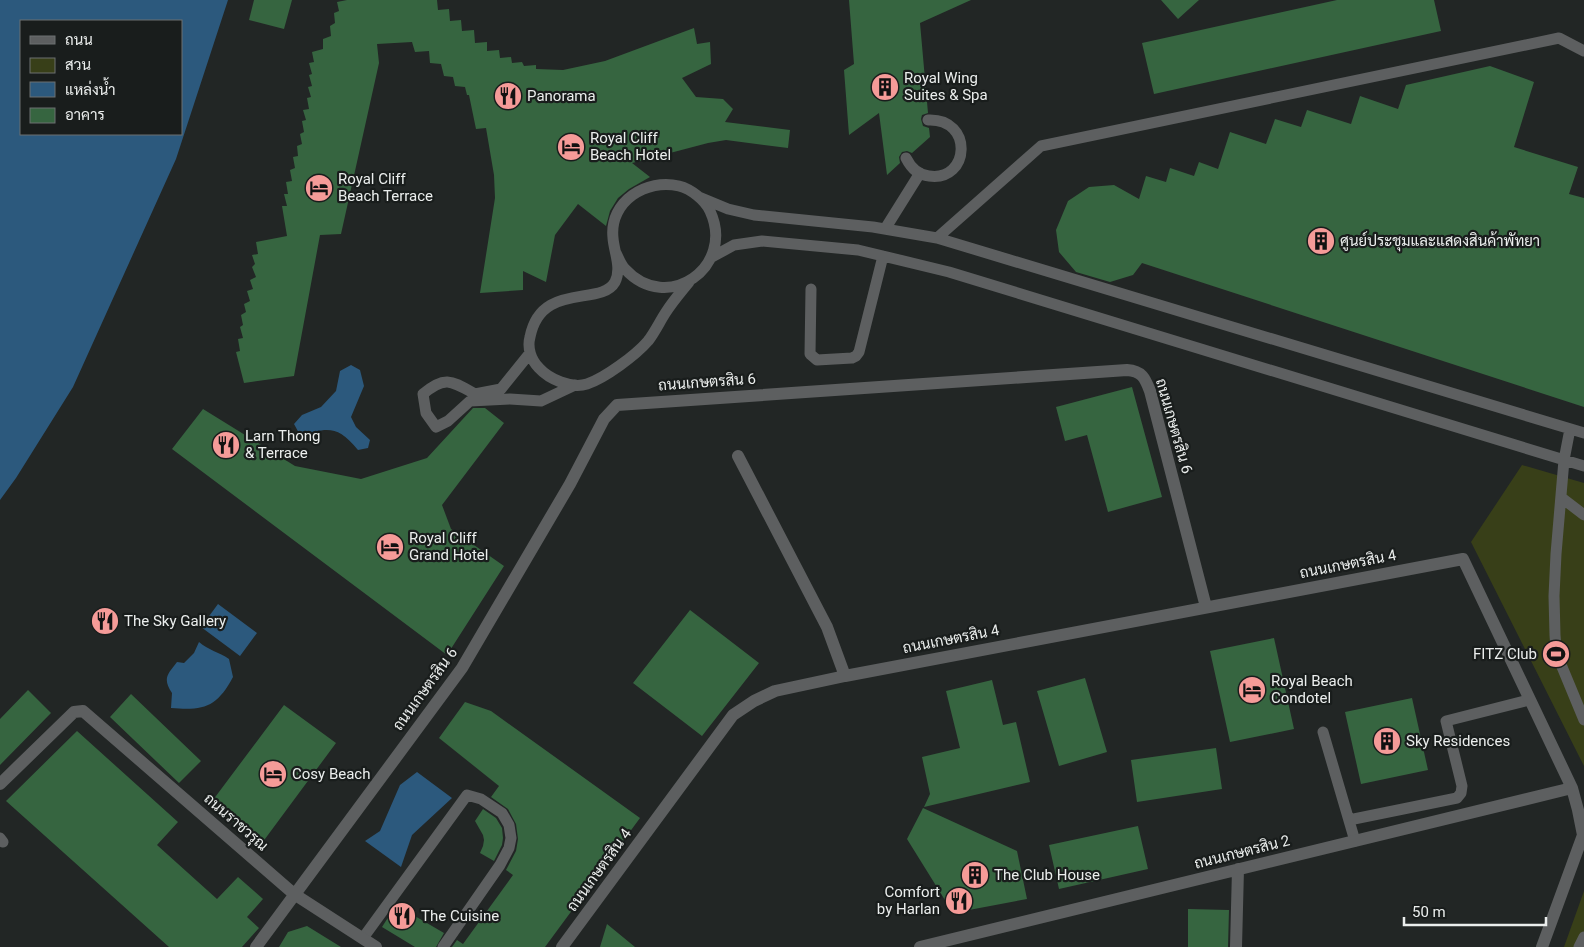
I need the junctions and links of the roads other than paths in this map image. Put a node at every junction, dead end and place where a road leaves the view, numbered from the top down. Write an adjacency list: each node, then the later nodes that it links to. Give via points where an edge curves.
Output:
1 (1584, 51): 7 (lane, via 1559,38 1041,146)
2 (928, 120): 4 (lane, via 944,122 952,127 961,143 962,153 952,170 944,175 934,177)
3 (906, 158): 4 (lane, via 909,165)
4 (920, 173): 6 (lane)
5 (699, 197): 6 (lane, via 754,215); 8 (lane, via 685,188 669,184 652,185 637,191 624,203 615,219 612,236); 10 (lane, via 710,209 716,225 717,241)
6 (885, 229): 7 (lane)
7 (937, 238): 15 (lane)
8 (616, 253): 11 (lane, via 625,269 638,280 663,287); 13 (lane, via 618,270 615,283 607,290 569,298 541,311 532,325)
9 (883, 256): 10 (lane, via 858,250 762,241 734,245); 12 (lane, via 859,352 852,358 817,360 810,354); 18 (lane, via 949,272)
10 (712, 257): 11 (lane, via 703,271)
11 (689, 282): 14 (lane, via 648,340 623,363 586,384)
12 (811, 289)
13 (530, 353): 14 (lane, via 537,367 548,376); 14 (lane, via 501,389 475,394 453,382 434,384 422,394 426,412 436,427 448,421 470,401 541,401)
14 (575, 386)
15 (1570, 429): 16 (lane); 18 (lane)
16 (1584, 433)
17 (738, 456): 23 (street, via 827,627)
18 (1564, 460): 19 (lane); 20 (lane)
19 (1584, 466)
20 (1562, 498): 21 (lane); 25 (lane, via 1554,596 1556,648)
21 (1584, 515)
22 (1206, 608): 23 (street, ถนนเกษตรสิน 4); 24 (street, ถนนเกษตรสิน 4, via 1463,559); 32 (street, ถนนเกษตรสิน 6, via 1150,391 1136,371 617,405 604,419 570,484 462,668)
23 (844, 676): 38 (street, ถนนเกษตรสิน 4, via 775,691 733,715)
24 (1528, 700): 28 (street); 29 (lane, via 1446,721 1462,786 1456,798)
25 (1584, 720)
26 (1323, 732): 29 (lane)
27 (0, 784): 32 (street, ถนนราชวรุณ, via 74,712 83,711)
28 (1572, 788): 30 (street, ถนนเกษตรสิน 2); 41 (street, via 1583,835)
29 (1349, 820): 30 (lane)
30 (1355, 841): 31 (street, ถนนเกษตรสิน 2)
31 (1238, 869): 39 (street, ถนนเกษตรสิน 2); 40 (street)
32 (294, 894): 34 (street, ถนนราชวรุณ); 35 (street)
33 (1584, 937): 42 (lane)
34 (363, 938): 36 (street, ถนนราชวรุณ); 37 (lane, via 467,795 473,796 502,813 509,824 511,838 500,865)
35 (256, 947)
36 (376, 947)
37 (443, 947)
38 (562, 947)
39 (920, 947)
40 (1236, 947)
41 (1542, 947)
42 (1579, 947)

